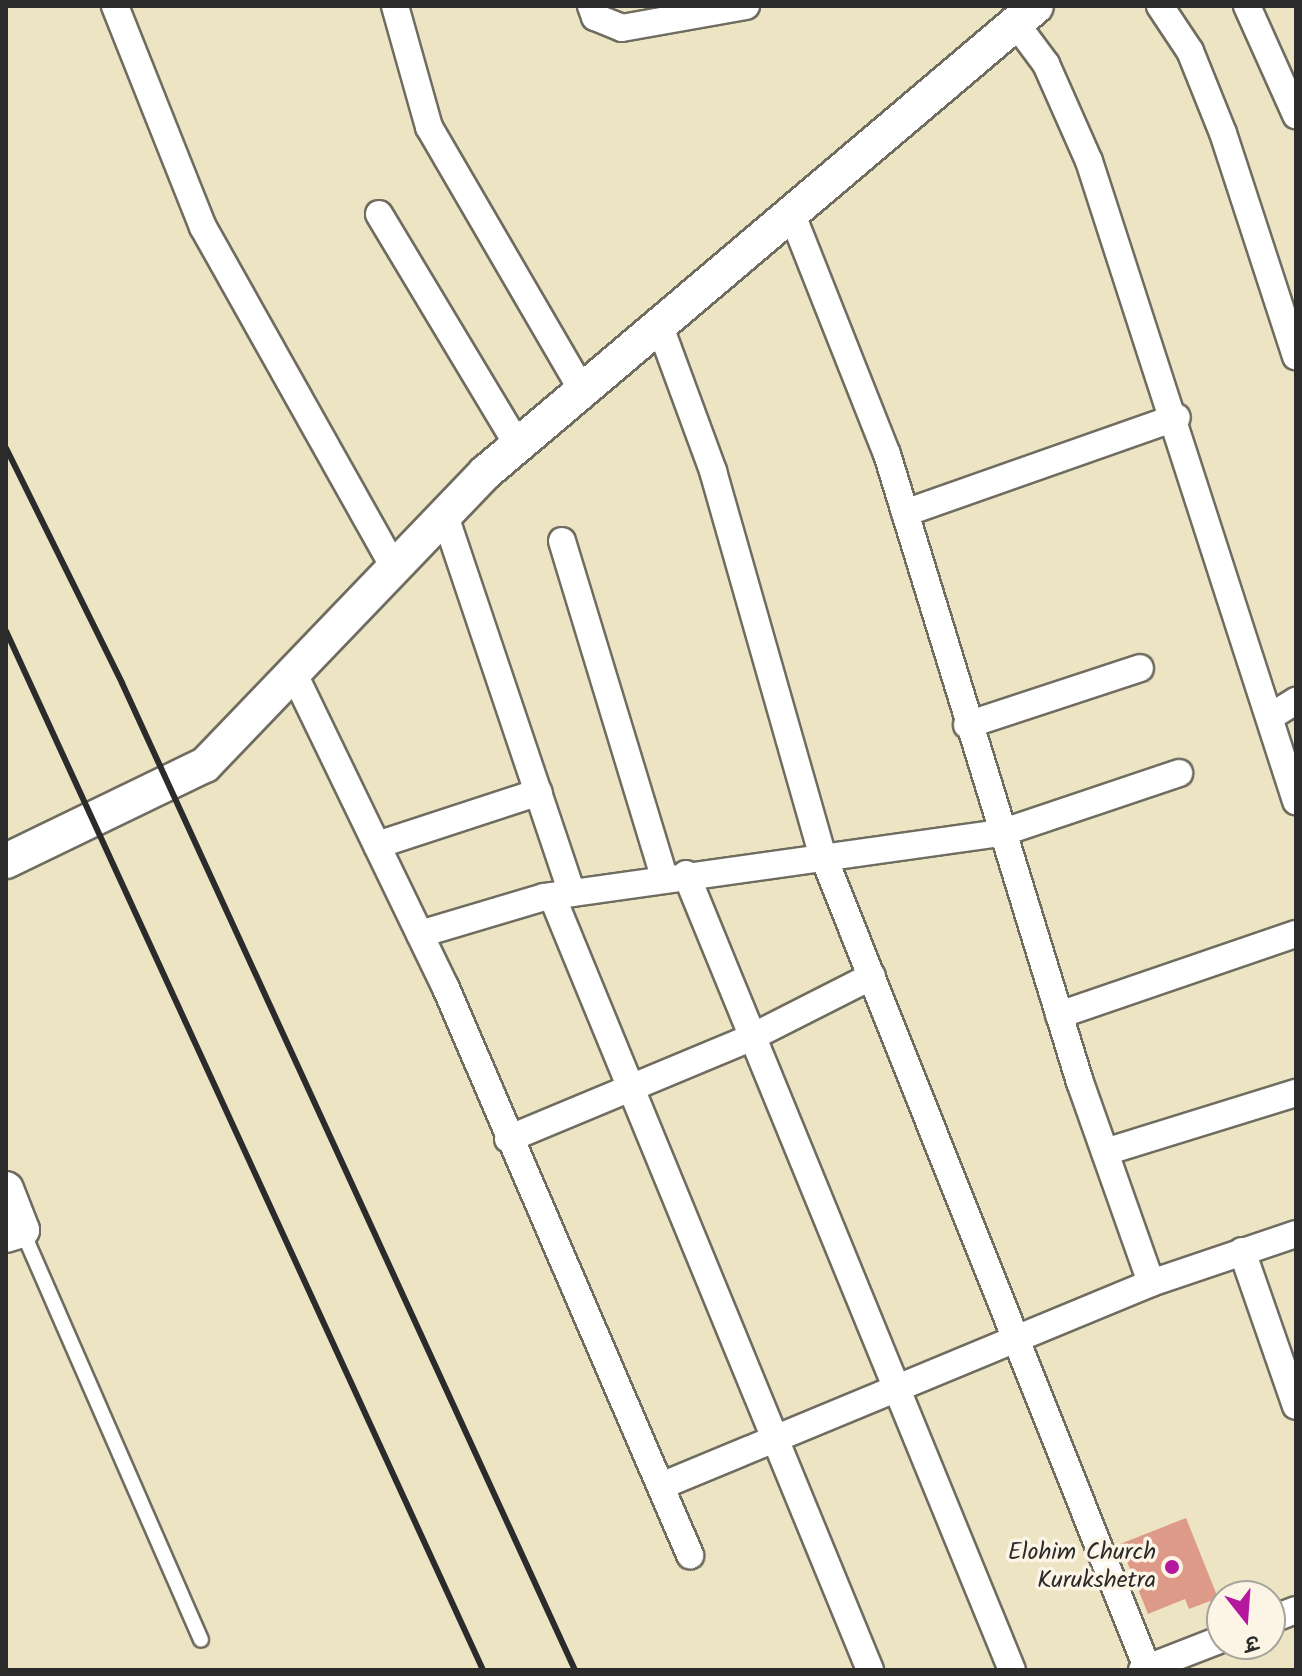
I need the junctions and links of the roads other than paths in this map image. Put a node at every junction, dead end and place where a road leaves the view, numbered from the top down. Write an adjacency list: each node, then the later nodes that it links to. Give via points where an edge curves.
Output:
1 (115, 6): 19 (street, via 203,227)
2 (395, 6): 13 (street, via 429,127)
3 (591, 6): 4 (street, via 595,17 622,28)
4 (746, 6)
5 (1160, 6): 12 (street, via 1190,51 1223,133)
6 (1247, 6): 8 (street)
7 (1026, 16): 9 (street); 14 (street, via 1069,111)
8 (1296, 115)
9 (791, 212): 11 (street); 16 (street, via 842,328)
10 (379, 214): 15 (street)
11 (659, 324): 13 (street); 30 (street, via 713,471)
12 (1296, 356)
13 (582, 390): 15 (street)
14 (1177, 417): 16 (street); 23 (street)
15 (518, 445): 17 (street)
16 (905, 513): 24 (street)
17 (445, 516): 19 (street); 26 (street)
18 (562, 541): 32 (street)
19 (395, 569): 21 (street)
20 (1140, 668): 24 (street)
21 (295, 676): 29 (street); 31 (street, via 205,765)
22 (1296, 701): 23 (street)
23 (1270, 717): 27 (street)
24 (967, 725): 28 (street)
25 (1179, 773): 28 (street)
26 (539, 792): 29 (street); 33 (street)
27 (1296, 801)
28 (1001, 833): 30 (street); 37 (street)
29 (377, 845): 34 (street)
30 (822, 853): 32 (street); 36 (street)
31 (6, 861)
32 (675, 876): 33 (street); 38 (street)
33 (562, 894): 34 (street); 39 (street)
34 (420, 934): 41 (street)
35 (1296, 934): 37 (street)
36 (872, 976): 38 (street); 48 (street)
37 (1059, 1015): 42 (street)
38 (748, 1039): 39 (street); 49 (street)
39 (627, 1089): 41 (street); 51 (street)
40 (1296, 1093): 42 (street)
41 (508, 1139): 52 (street)
42 (1105, 1152): 47 (street)
43 (6, 1189): 44 (street)
44 (14, 1232): 54 (lane)
45 (1296, 1234): 46 (street)
46 (1242, 1251): 47 (street); 50 (street)
47 (1151, 1283): 48 (street)
48 (1017, 1338): 49 (street); 56 (street)
49 (897, 1386): 51 (street); 58 (street)
50 (1296, 1406)
51 (775, 1436): 52 (street); 57 (street)
52 (661, 1486): 53 (street)
53 (690, 1555)
54 (201, 1640)
55 (1206, 1645): 56 (street)
56 (1146, 1669)
57 (870, 1670)
58 (1012, 1670)

